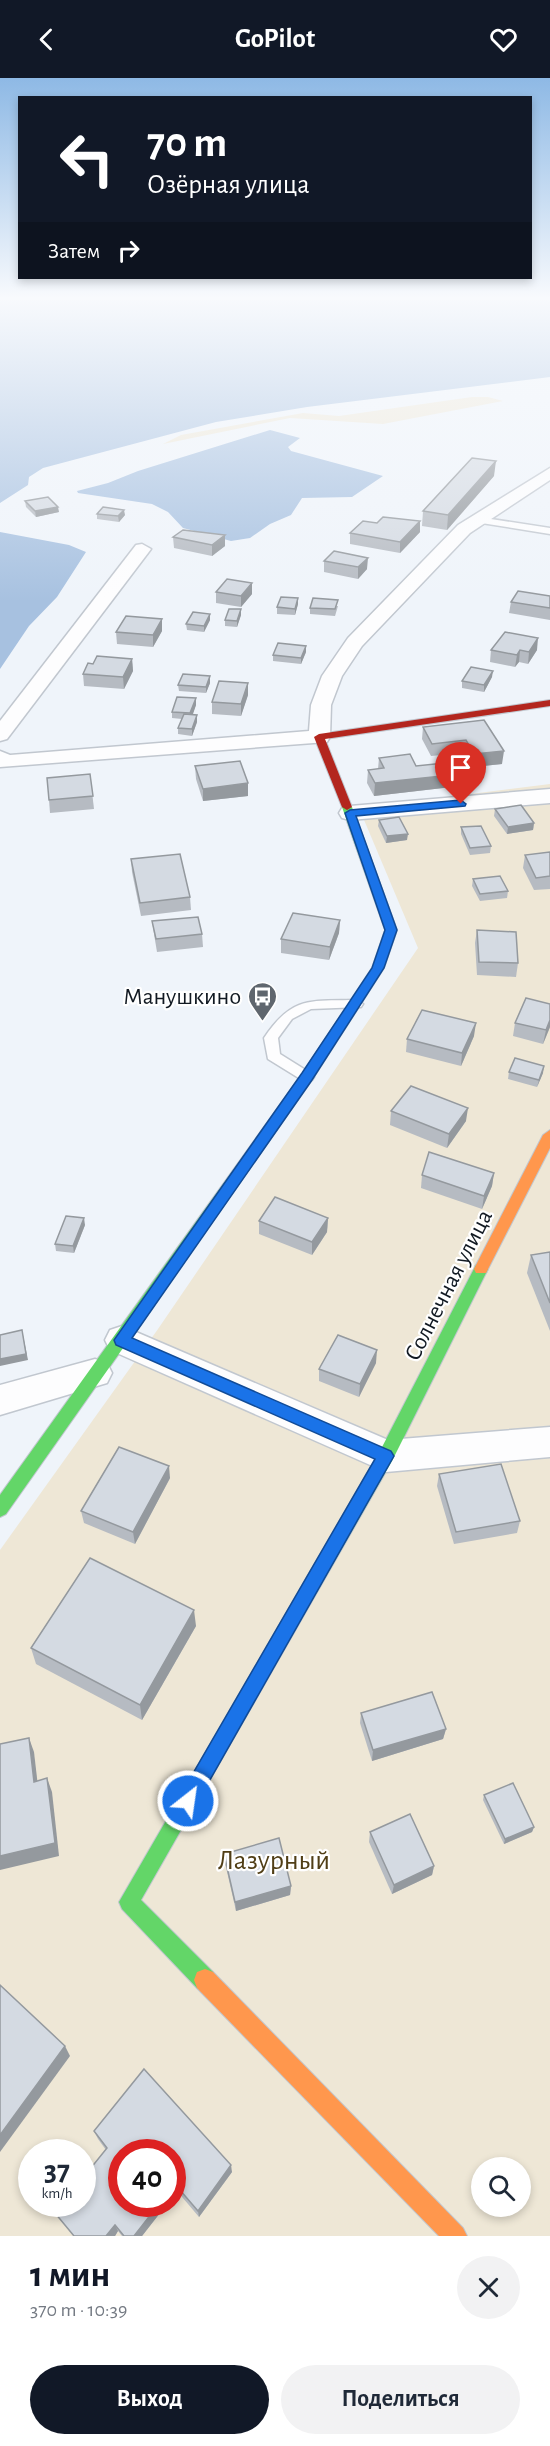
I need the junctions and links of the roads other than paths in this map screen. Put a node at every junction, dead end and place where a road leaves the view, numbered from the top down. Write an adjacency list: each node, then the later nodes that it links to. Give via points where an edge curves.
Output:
1 (550, 474): 2 (street)
2 (478, 520): 3 (lane); 7 (street, via 464,529 355,642 332,676 321,705)
3 (550, 531)
4 (142, 549): 6 (street)
5 (550, 703): 7 (street)
6 (0, 735)
7 (319, 737): 8 (street, via 5,762); 10 (street)
8 (0, 758)
9 (550, 796): 10 (street)
10 (350, 813): 11 (street, via 391,930 378,968)
11 (356, 1004): 12 (street); 12 (lane, via 309,1005 287,1016 271,1038 273,1056)
12 (307, 1077): 14 (street)
13 (550, 1135): 18 (street, Солнечная улица)
14 (122, 1340): 15 (street); 18 (street)
15 (95, 1373): 16 (street); 19 (street)
16 (0, 1400)
17 (550, 1442): 18 (street)
18 (386, 1456): 20 (street, Солнечная улица, via 129,1902)
19 (0, 1509)
20 (454, 2236)

